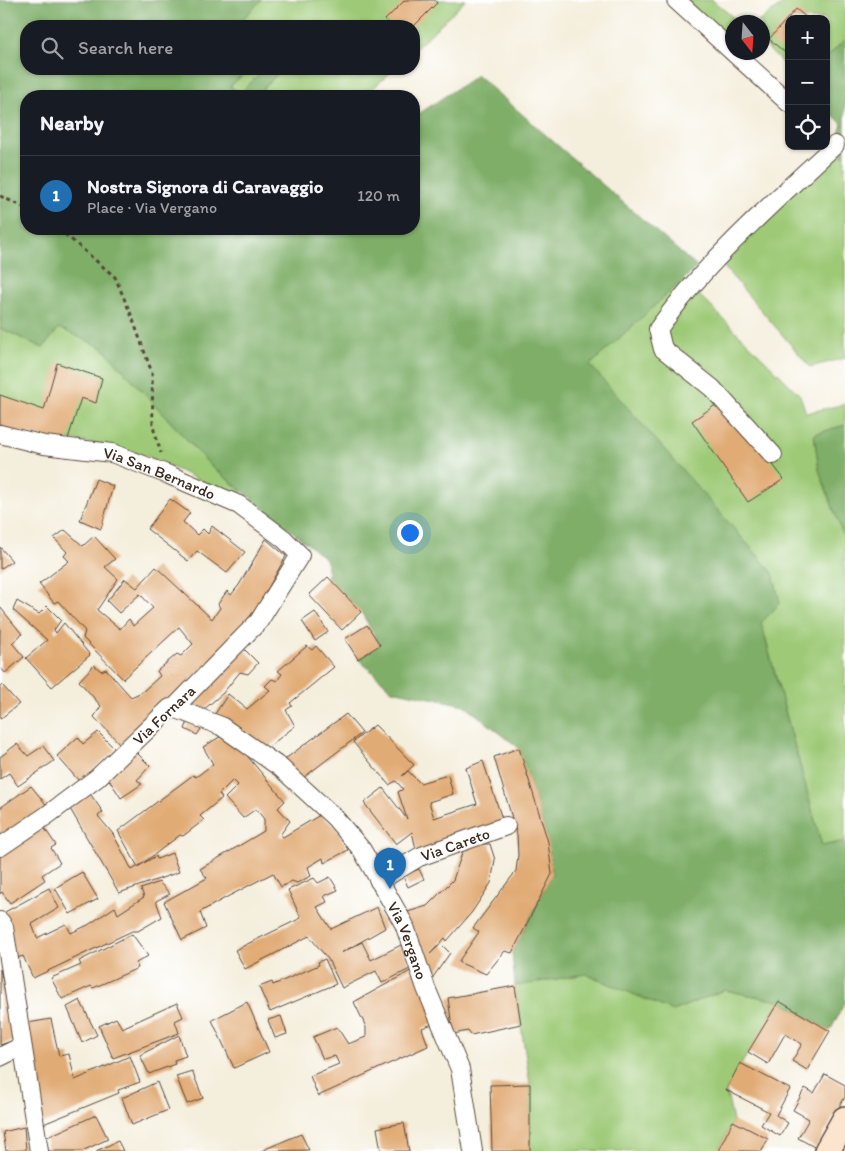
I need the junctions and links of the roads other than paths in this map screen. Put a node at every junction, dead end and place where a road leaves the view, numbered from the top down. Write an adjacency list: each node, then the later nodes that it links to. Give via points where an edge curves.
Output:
1 (676, 0): 2 (street)
2 (785, 99)
3 (835, 146): 5 (street, via 717,257 658,329 663,349 712,388)
4 (0, 434): 6 (street, Via San Bernardo, via 44,445 112,452 239,505)
5 (773, 455)
6 (300, 555): 7 (street, Via Fornara, via 259,621)
7 (174, 708): 9 (street, Via Fornara, via 170,708 97,778); 10 (street, Via Vergano, via 221,726 281,768 335,818 362,850)
8 (506, 826): 10 (street, Via Careto, via 419,857)
9 (0, 847)
10 (379, 880): 16 (street, Via Vergano, via 404,924 426,988 460,1069)
11 (0, 920): 12 (street, via 4,927)
12 (22, 1046): 13 (street); 15 (street)
13 (0, 1057)
14 (845, 1120): 17 (main road)
15 (38, 1151)
16 (473, 1151)
17 (827, 1151)

